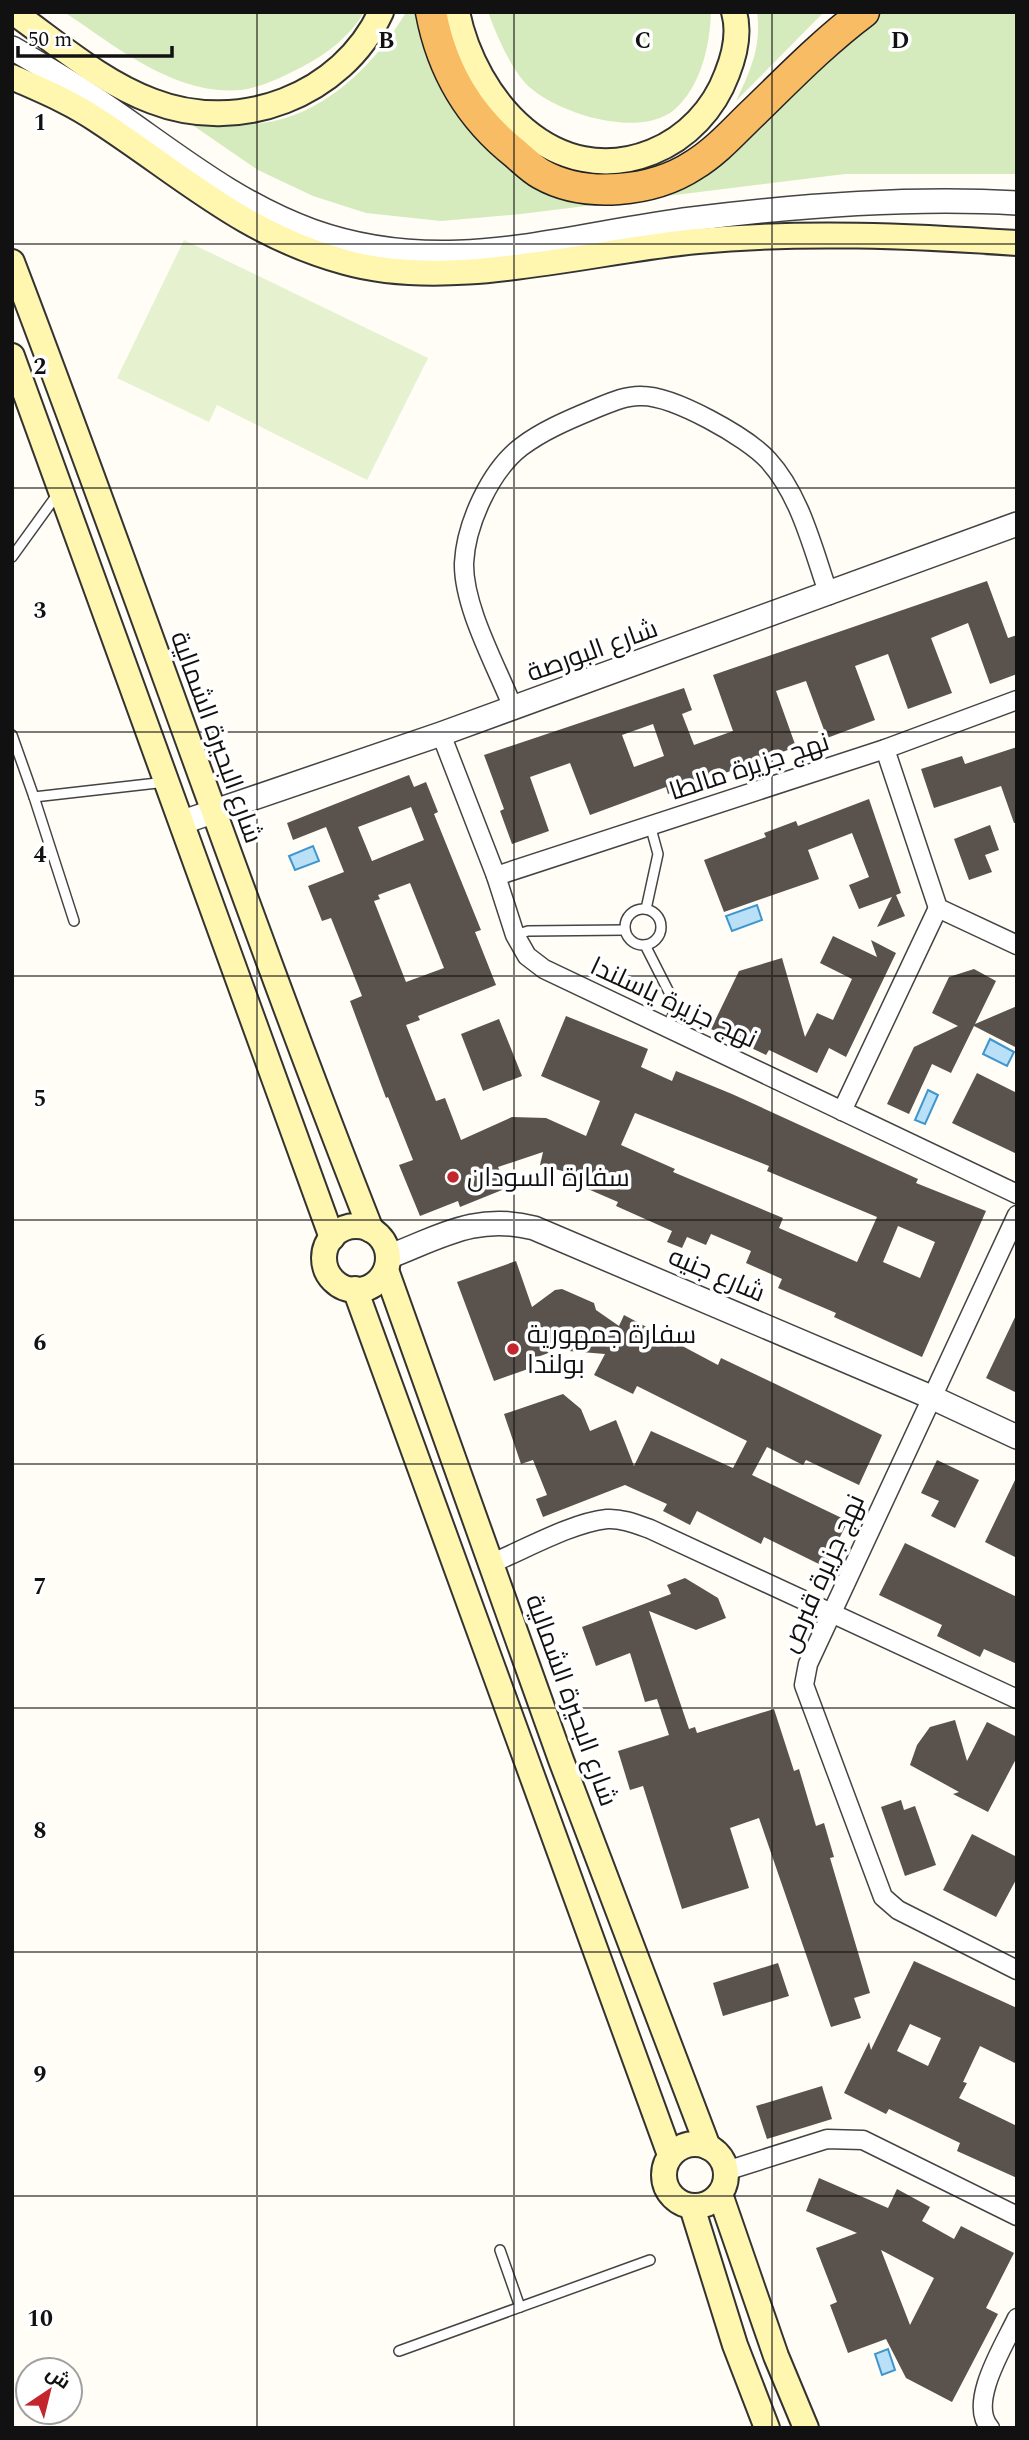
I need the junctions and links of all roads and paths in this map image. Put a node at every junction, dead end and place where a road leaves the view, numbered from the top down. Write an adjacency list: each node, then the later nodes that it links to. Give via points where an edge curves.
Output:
1 (13, 12): 2 (main road, via 93,69 152,101 202,114 243,113 301,95 361,49)
2 (381, 12)
3 (431, 12): 9 (highway, via 450,76 472,112 497,139)
4 (457, 12): 9 (main road, via 480,79)
5 (734, 12): 9 (main road, via 738,27 720,92 701,118 671,144 636,158)
6 (864, 12): 9 (highway, via 723,142 669,179 638,187 571,185)
7 (12, 48): 10 (street, via 101,102 260,211 385,251 424,255 506,249 762,211)
8 (12, 77): 11 (main road, via 68,102 252,227 347,263 424,272 489,270 618,250 762,236 849,234)
9 (550, 164)
10 (1017, 203)
11 (1017, 243)
12 (12, 262): 25 (main road, شارع البحيرة الشمالية, via 90,465)
13 (12, 356): 14 (main road)
14 (62, 487): 16 (lane); 23 (main road)
15 (1017, 524): 17 (street, شارع البورصة)
16 (12, 557)
17 (829, 595): 19 (street, شارع البورصة); 19 (street, via 789,491 769,461 746,440 669,402 643,396 613,401 520,447 500,471 470,534 464,564 468,595)
18 (1017, 700): 22 (street, نهج جزيرة مالطا)
19 (513, 708): 20 (street, شارع البورصة)
20 (441, 734): 25 (street, شارع البورصة); 28 (street, نهج جزيرة ياسلندا)
21 (12, 735): 24 (lane)
22 (885, 749): 27 (street, نهج جزيرة مالطا); 29 (street)
23 (168, 782): 24 (lane); 26 (main road)
24 (34, 797): 31 (lane)
25 (212, 811): 26 (street, شارع البورصة); 40 (main road, شارع البحيرة الشمالية)
26 (183, 822): 41 (main road)
27 (650, 825): 28 (street, نهج جزيرة مالطا); 30 (lane, via 659,854)
28 (496, 876): 33 (street, نهج جزيرة ياسلندا)
29 (938, 908): 35 (street); 37 (street)
30 (646, 909): 32 (lane, via 630,914); 34 (lane, via 655,914 660,933)
31 (74, 921)
32 (625, 930): 33 (lane); 34 (lane, via 636,944)
33 (515, 935): 36 (street, نهج جزيرة ياسلندا, via 527,956 544,969)
34 (645, 945): 36 (lane, via 676,1006)
35 (1017, 945)
36 (668, 1028): 37 (street, نهج جزيرة ياسلندا)
37 (842, 1111): 38 (street, نهج جزيرة ياسلندا)
38 (1017, 1194)
39 (1017, 1215): 44 (street, نهج جزيرة قبرص)
40 (371, 1230): 41 (main road, via 350,1227); 42 (main road, via 383,1241)
41 (332, 1238): 43 (main road, via 326,1266 339,1284)
42 (387, 1263): 43 (main road, via 374,1284); 44 (street, شارع جنيه, via 478,1223 508,1221); 46 (main road, شارع البحيرة الشمالية)
43 (355, 1289): 51 (main road)
44 (930, 1396): 45 (street, شارع جنيه); 47 (street, نهج جزيرة قبرص)
45 (1017, 1437)
46 (492, 1563): 47 (street, via 585,1525 608,1519 629,1522); 50 (main road, شارع البحيرة الشمالية, via 626,1936)
47 (831, 1613): 48 (street); 49 (street, نهج جزيرة قبرص, via 807,1664 804,1685 878,1890 898,1910)
48 (1017, 1699)
49 (1017, 1970)
50 (708, 2147): 51 (main road, via 688,2145); 52 (main road, via 717,2153)
51 (670, 2155): 53 (main road, via 663,2171 666,2188 677,2201)
52 (723, 2183): 53 (main road, via 708,2204); 54 (street, via 827,2139 863,2140); 61 (main road, via 776,2356)
53 (692, 2207): 60 (main road, via 735,2345)
54 (1017, 2216)
55 (500, 2250): 57 (lane)
56 (650, 2260): 57 (lane)
57 (520, 2307): 59 (lane)
58 (1017, 2318): 62 (street, via 984,2390 982,2409)
59 (399, 2351)
60 (767, 2428)
61 (806, 2428)
62 (990, 2428)

